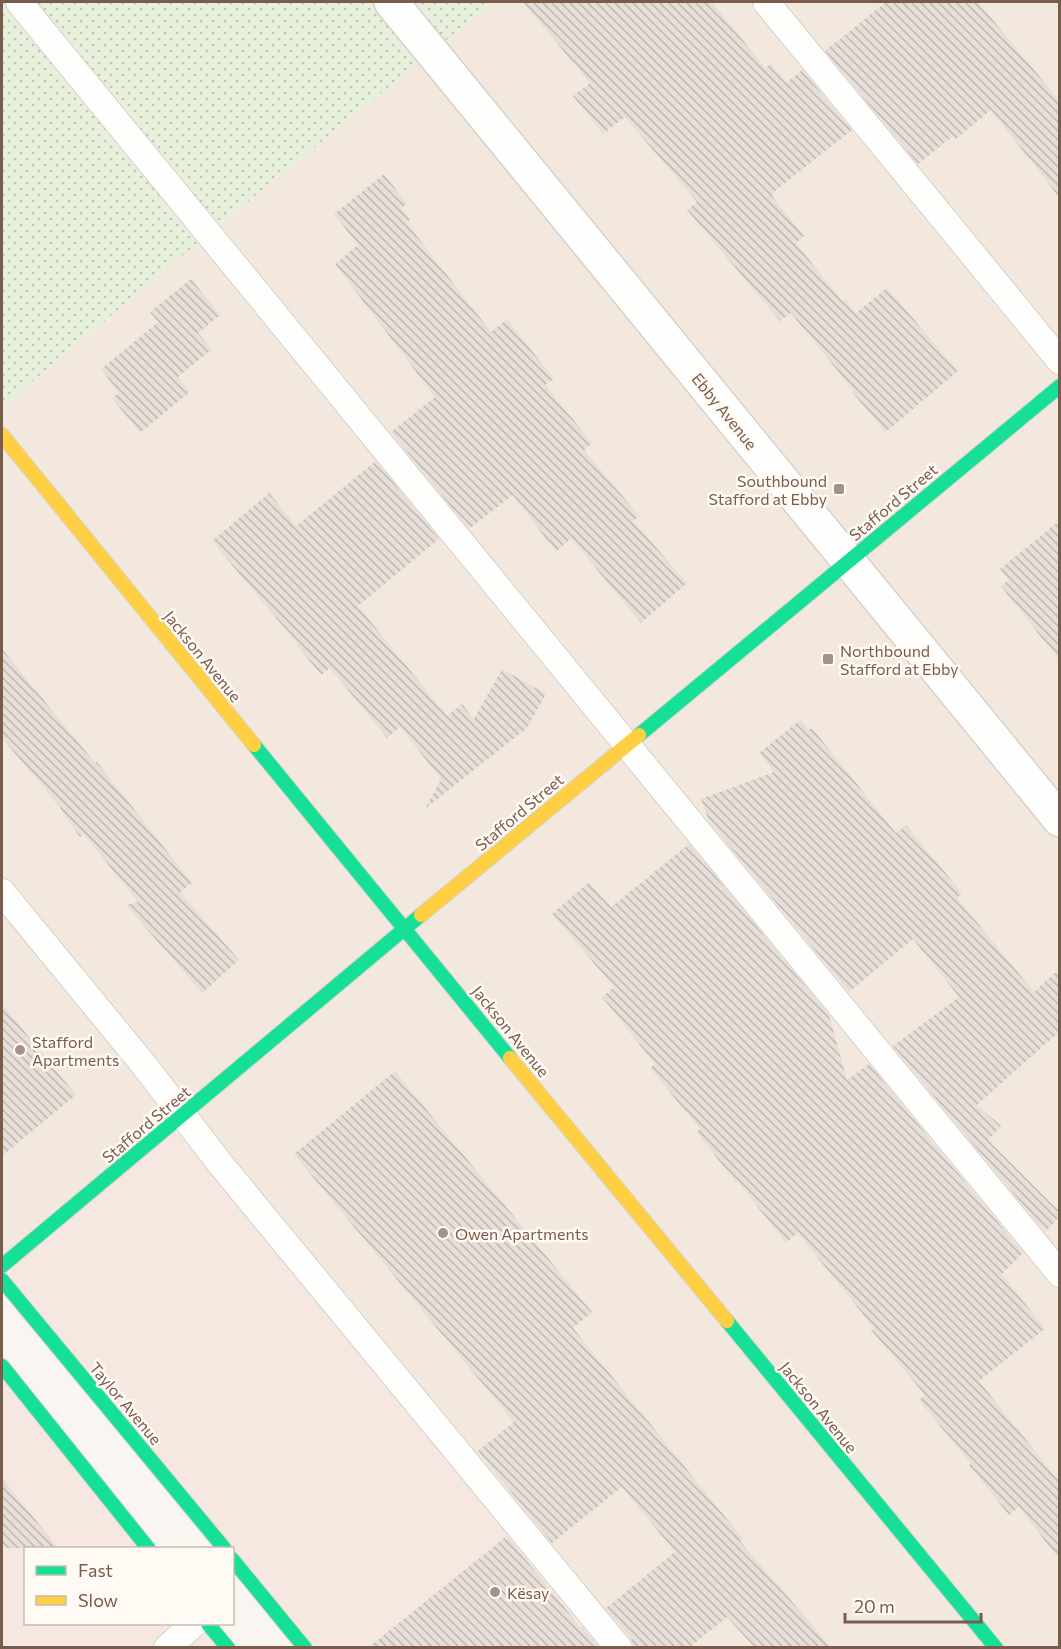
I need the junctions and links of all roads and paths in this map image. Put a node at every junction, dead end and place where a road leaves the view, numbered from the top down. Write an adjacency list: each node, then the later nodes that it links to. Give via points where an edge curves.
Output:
1 (19, 2): 8 (lane)
2 (391, 2): 7 (street, Ebby Avenue)
3 (766, 2): 4 (lane)
4 (1059, 361)
5 (1059, 386): 7 (street, Stafford Street)
6 (2, 435): 11 (street, Jackson Avenue)
7 (848, 561): 8 (street, Stafford Street); 9 (street, Ebby Avenue)
8 (627, 744): 11 (street, Stafford Street); 14 (lane)
9 (1059, 820)
10 (2, 892): 12 (lane)
11 (404, 929): 12 (street, Stafford Street); 26 (street, Jackson Avenue)
12 (182, 1116): 13 (street, Stafford Street); 25 (lane)
13 (2, 1266)
14 (1059, 1274)
15 (2, 1280): 18 (street, Taylor Avenue)
16 (2, 1366): 17 (street)
17 (147, 1547)
18 (223, 1547)
19 (234, 1561): 24 (street)
20 (192, 1625): 22 (lane)
21 (210, 1625): 23 (street)
22 (167, 1647)
23 (228, 1647)
24 (305, 1647)
25 (619, 1647)
26 (996, 1647)

